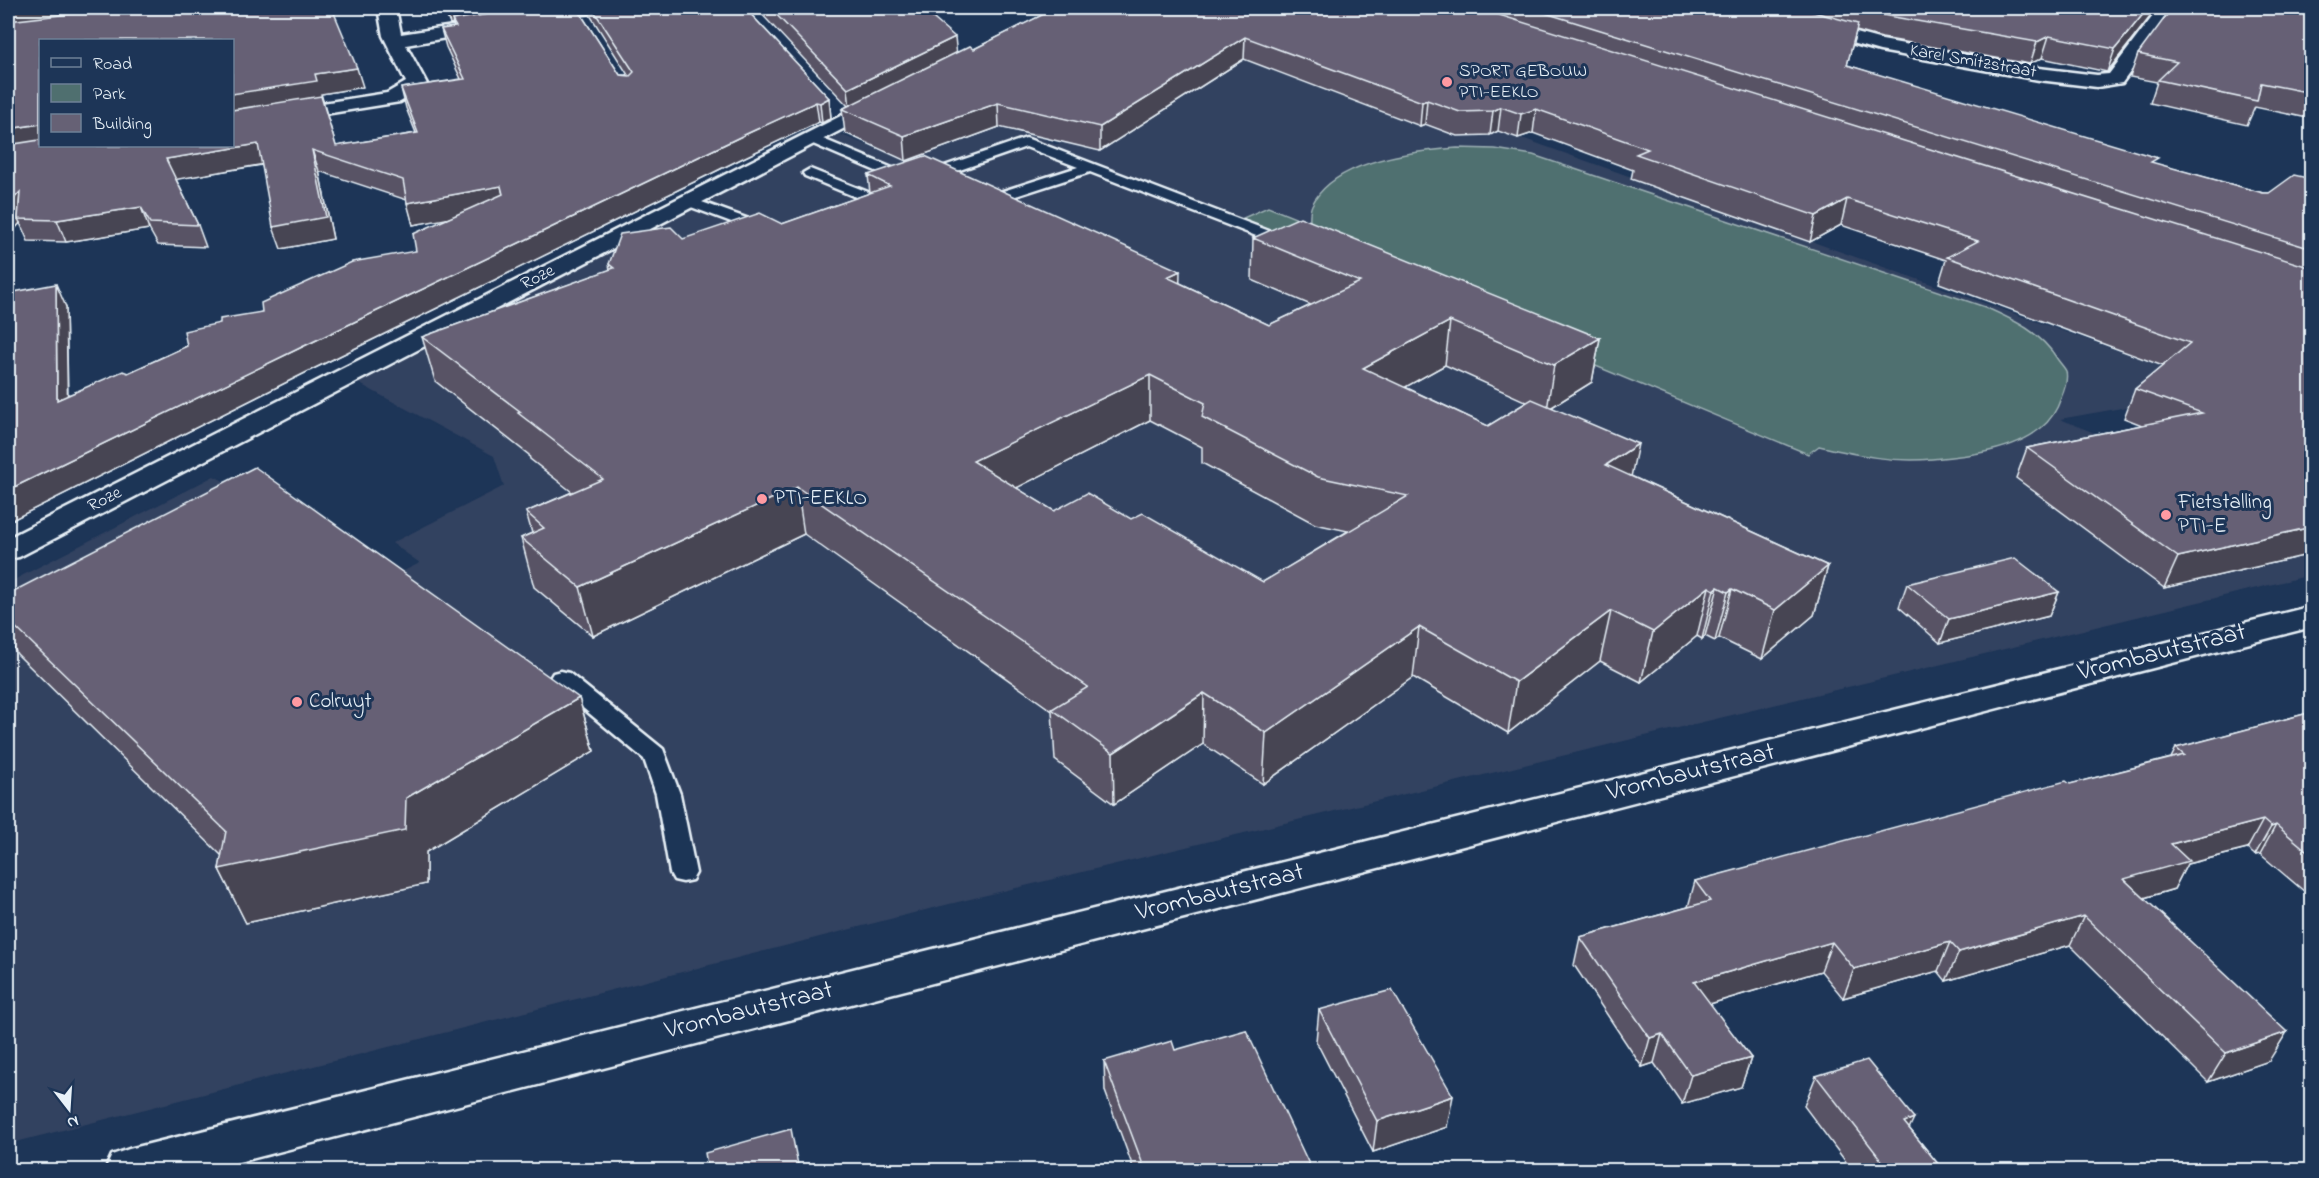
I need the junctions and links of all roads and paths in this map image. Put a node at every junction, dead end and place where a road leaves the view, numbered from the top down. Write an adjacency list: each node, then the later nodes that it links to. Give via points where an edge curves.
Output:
1 (387, 8): 5 (street)
2 (1747, 8): 3 (street, Karel Smitzstraat, via 1880,45 2039,75 2097,81 2115,79)
3 (2168, 8)
4 (583, 10): 5 (street)
5 (393, 36): 7 (street, via 417,84 393,98)
6 (899, 93): 8 (street, Roze, via 839,111)
7 (234, 123)
8 (811, 138): 11 (lane); 14 (street, Roze)
9 (1091, 167): 11 (lane, via 1026,142); 16 (lane); 18 (lane)
10 (810, 173): 13 (lane)
11 (912, 182): 12 (lane); 13 (lane)
12 (932, 189)
13 (879, 193): 15 (lane)
14 (688, 201): 17 (lane, via 769,231); 19 (street, Roze)
15 (846, 204)
16 (973, 206)
17 (780, 227)
18 (1301, 249)
19 (8, 550)
20 (2312, 616): 23 (street, Vrombautstraat)
21 (561, 678): 22 (lane, via 655,755 668,794)
22 (683, 873)
23 (129, 1170)

